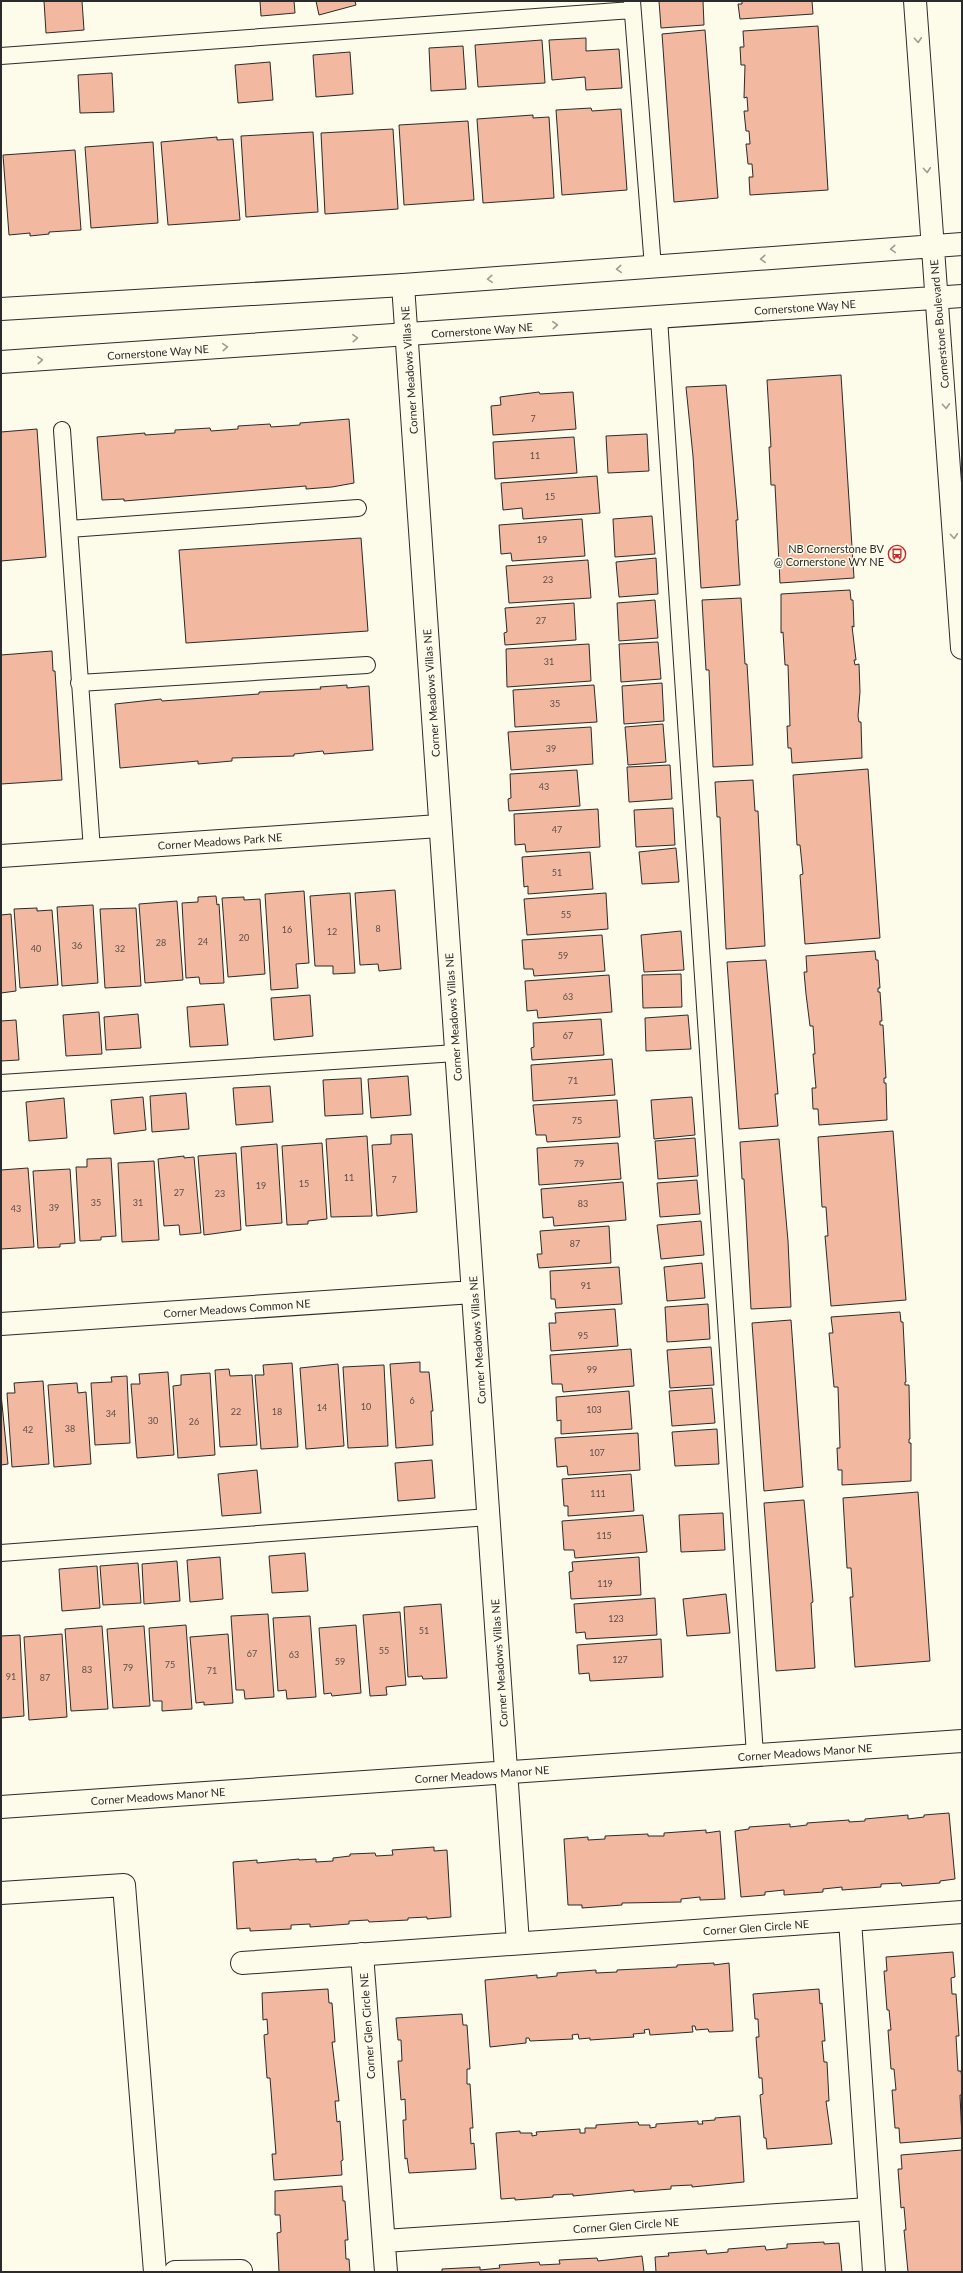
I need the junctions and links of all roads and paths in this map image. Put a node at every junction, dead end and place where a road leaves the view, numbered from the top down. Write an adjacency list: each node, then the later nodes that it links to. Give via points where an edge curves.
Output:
1 (915, 1): 5 (street, Cornerstone Boulevard NE, one-way to 5)
2 (632, 5): 3 (lane); 6 (lane)
3 (1, 56)
4 (962, 244): 5 (street)
5 (932, 247): 6 (street, one-way to 6); 9 (street, Cornerstone Boulevard NE)
6 (653, 267): 7 (street, one-way to 7)
7 (403, 285): 10 (street); 12 (street, Corner Meadows Villas NE)
8 (962, 296): 9 (street, Cornerstone Way NE)
9 (938, 297): 11 (street, Cornerstone Way NE); 17 (street, Cornerstone Boulevard NE, one-way to 17)
10 (1, 309)
11 (659, 318): 12 (street, Cornerstone Way NE, one-way to 11); 30 (lane)
12 (406, 335): 13 (street, Cornerstone Way NE, one-way to 12); 20 (street, Corner Meadows Villas NE)
13 (1, 362)
14 (62, 430): 16 (lane)
15 (358, 508): 16 (lane)
16 (69, 529): 19 (lane)
17 (962, 648)
18 (367, 665): 19 (lane)
19 (79, 683): 21 (lane)
20 (439, 826): 21 (street, Corner Meadows Park NE); 23 (street, Corner Meadows Villas NE)
21 (92, 850): 22 (street, Corner Meadows Park NE)
22 (1, 856)
23 (456, 1053): 24 (lane); 25 (street, Corner Meadows Villas NE)
24 (1, 1083)
25 (474, 1292): 26 (street, Corner Meadows Common NE); 27 (street, Corner Meadows Villas NE)
26 (1, 1324)
27 (489, 1517): 28 (lane); 31 (street, Corner Meadows Villas NE)
28 (1, 1552)
29 (962, 1741): 30 (street, Corner Meadows Manor NE)
30 (755, 1755): 31 (street, Corner Meadows Manor NE)
31 (507, 1772): 32 (street, Corner Meadows Manor NE); 36 (street)
32 (1, 1807)
33 (1, 1893): 42 (street, via 124,1885)
34 (962, 1912): 35 (street, Corner Glen Circle NE)
35 (850, 1920): 36 (street, Corner Glen Circle NE); 39 (street)
36 (518, 1943): 37 (street, Corner Glen Circle NE)
37 (362, 1954): 38 (street, Corner Glen Circle NE); 40 (street, Corner Glen Circle NE)
38 (242, 1963)
39 (869, 2209): 40 (street, Corner Glen Circle NE); 45 (street)
40 (384, 2241): 44 (street, Corner Glen Circle NE)
41 (241, 2271): 43 (street)
42 (155, 2272)
43 (175, 2272)
44 (386, 2272)
45 (874, 2272)

